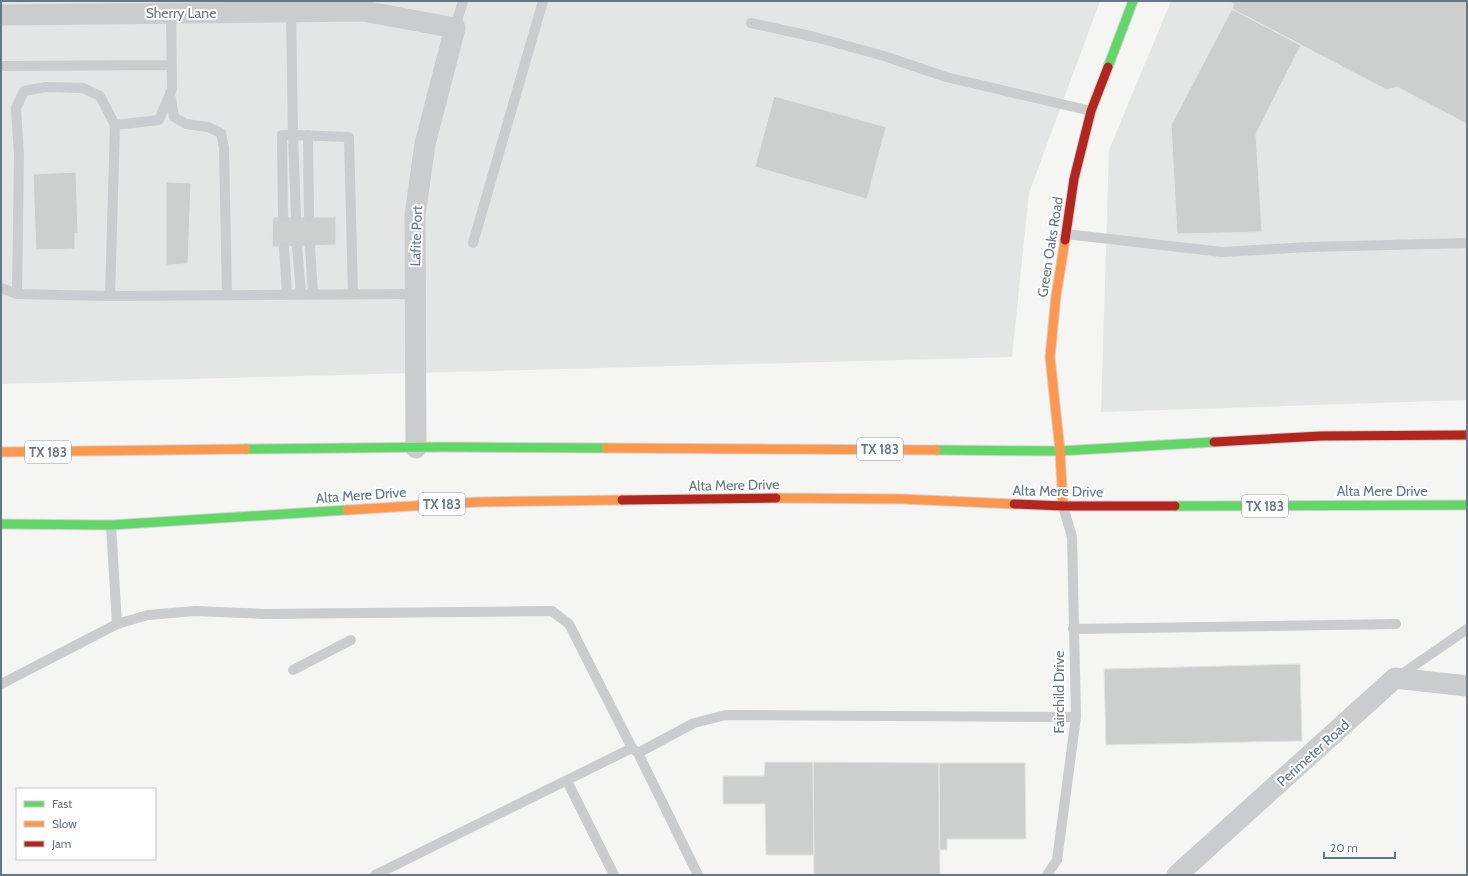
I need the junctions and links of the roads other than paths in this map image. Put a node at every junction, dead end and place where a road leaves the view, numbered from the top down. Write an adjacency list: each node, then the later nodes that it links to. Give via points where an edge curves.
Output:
1 (463, 1): 8 (lane)
2 (543, 1): 20 (lane)
3 (1133, 1): 12 (main road, Green Oaks Road)
4 (169, 9): 5 (street, Sherry Lane); 6 (street, Sherry Lane); 9 (lane)
5 (291, 12): 8 (street, Sherry Lane, via 363,11); 14 (lane)
6 (1, 15)
7 (751, 23): 12 (lane, via 884,56 946,77)
8 (455, 28): 31 (street, Lafite Port, via 425,144 415,215)
9 (171, 64): 10 (lane); 11 (lane)
10 (1, 66)
11 (170, 93): 13 (lane, via 159,120); 32 (lane, via 174,116 186,124 208,127 221,133 224,148)
12 (1091, 111): 19 (main road, Green Oaks Road, via 1074,179)
13 (115, 125): 26 (lane, via 100,96 83,88 46,87 24,91 16,108 19,156); 33 (lane)
14 (293, 135): 15 (lane); 16 (lane, via 282,135); 17 (lane)
15 (308, 135): 18 (lane); 30 (lane, via 348,137)
16 (283, 217)
17 (296, 217)
18 (309, 217)
19 (1066, 234): 21 (lane, via 1222,252 1309,246); 36 (main road, Green Oaks Road, via 1050,357)
20 (473, 243)
21 (1467, 243)
22 (298, 246): 28 (lane)
23 (310, 246): 29 (lane)
24 (284, 247): 27 (lane)
25 (1, 288): 26 (lane)
26 (17, 294): 33 (lane)
27 (287, 294): 28 (lane); 32 (lane)
28 (301, 294): 29 (lane)
29 (313, 294): 30 (lane)
30 (353, 294): 31 (lane)
31 (415, 294): 35 (street, Lafite Port)
32 (228, 295): 33 (lane)
33 (110, 296)
34 (1467, 435): 36 (main road, TX 183, via 1321,436)
35 (416, 448): 36 (main road, TX 183); 37 (main road, TX 183)
36 (1060, 451): 39 (main road, Green Oaks Road)
37 (1, 452)
38 (1467, 505): 39 (main road, Alta Mere Drive / TX 183)
39 (1063, 506): 41 (main road, Alta Mere Drive / TX 183, via 808,498 478,502); 44 (lane, Fairchild Drive, via 1072,537)
40 (1, 524): 41 (main road, Alta Mere Drive / TX 183)
41 (111, 524): 42 (lane)
42 (117, 624): 49 (lane); 52 (lane, via 148,615 195,611 265,614 552,611 569,624)
43 (1396, 624): 44 (lane)
44 (1073, 629): 51 (lane, Fairchild Drive)
45 (1467, 630): 48 (lane)
46 (351, 640): 47 (lane)
47 (293, 670)
48 (1395, 678): 50 (street); 58 (street, Perimeter Road)
49 (1, 684)
50 (1467, 686)
51 (1076, 716): 52 (lane, via 726,715 694,723); 57 (lane, Fairchild Drive, via 1057,860)
52 (635, 751): 53 (lane); 56 (lane)
53 (567, 780): 54 (lane); 55 (lane)
54 (375, 875)
55 (614, 875)
56 (698, 875)
57 (1046, 875)
58 (1177, 875)

